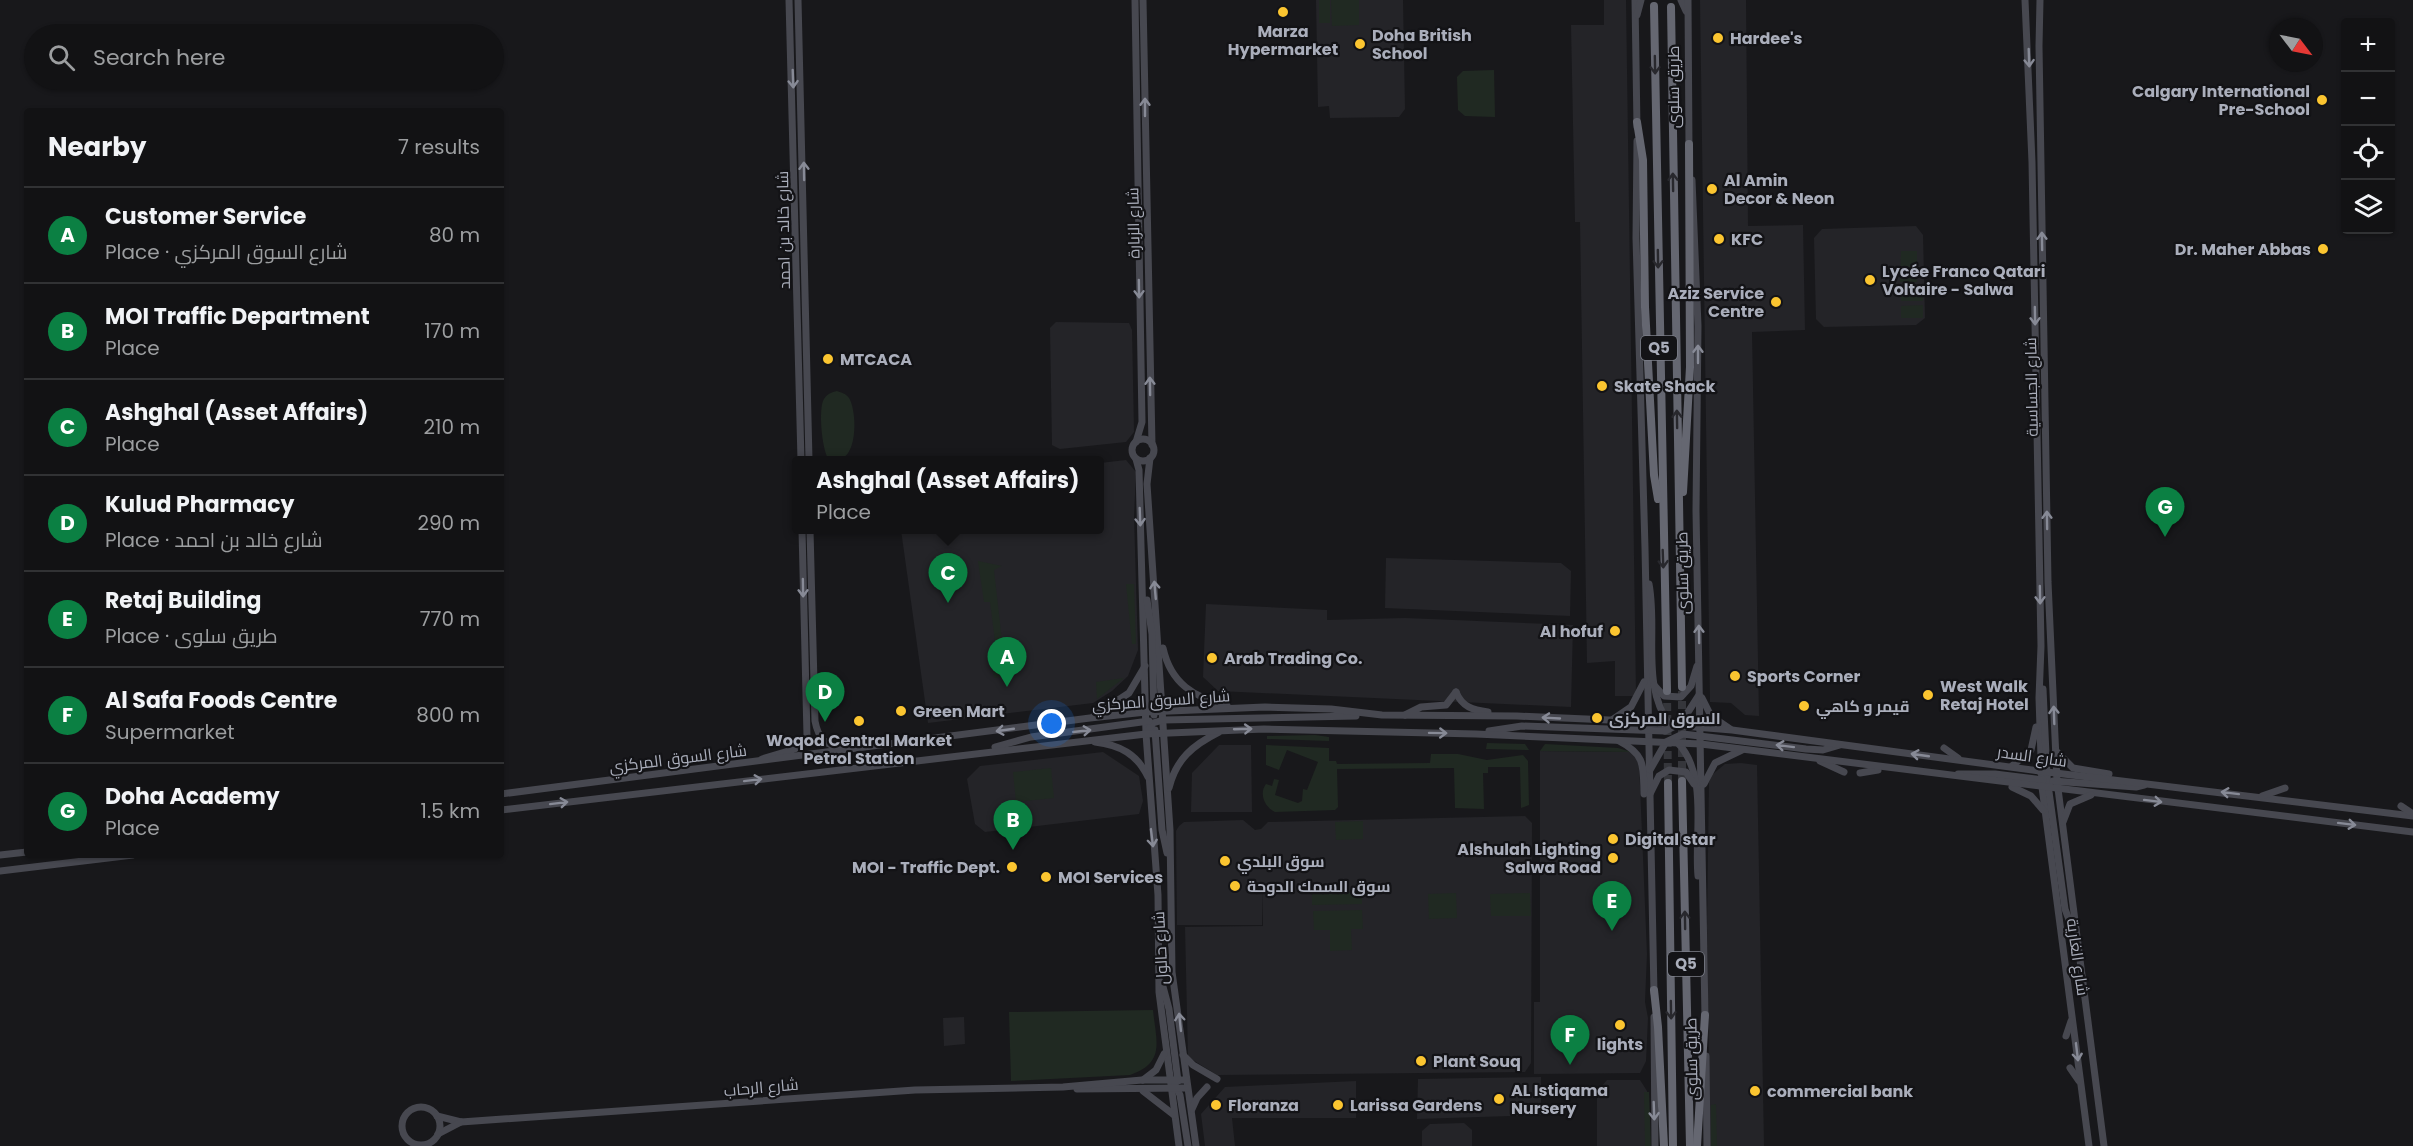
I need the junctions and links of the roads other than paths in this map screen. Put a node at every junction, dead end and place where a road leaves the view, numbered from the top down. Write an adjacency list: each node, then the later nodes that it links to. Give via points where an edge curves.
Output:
1 (789, 0): 24 (main road, شارع خالد بن احمد, one-way to 24)
2 (798, 0): 25 (main road, شارع خالد بن احمد, one-way to 2)
3 (1135, 0): 22 (main road, شارع الزبارة, one-way to 22, via 1142,422)
4 (1143, 0): 23 (main road, شارع الزبارة, one-way to 4)
5 (2025, 0): 16 (main road, شارع الجساسية, one-way to 16)
6 (2040, 0): 15 (main road, شارع الجساسية)
7 (1635, 1): 11 (main road); 11 (main road, via 1630,38)
8 (1686, 1): 13 (main road, طريق سلوى)
9 (1654, 6): 32 (highway, طريق سلوى / Q5, one-way to 32)
10 (1671, 7): 33 (highway, طريق سلوى / Q5, one-way to 10)
11 (1635, 49): 12 (main road)
12 (1637, 122): 32 (highway, via 1643,160 1645,307 1654,475); 36 (main road, via 1636,238)
13 (1689, 144): 33 (highway, via 1690,367); 40 (main road, طريق سلوى, one-way to 13, via 1697,249)
14 (2046, 179): 15 (main road)
15 (2041, 189): 18 (main road, شارع الجساسية, one-way to 15)
16 (2033, 191): 17 (main road); 28 (main road, شارع الجساسية, one-way to 28, via 2030,244)
17 (2027, 198)
18 (2044, 351): 19 (main road); 21 (main road, شارع الجساسية)
19 (2050, 358)
20 (2050, 392): 21 (main road)
21 (2045, 402): 29 (main road, شارع الجساسية)
22 (1136, 442): 23 (main road, via 1145,440); 27 (main road, via 1132,452)
23 (1152, 445): 26 (main road)
24 (801, 456)
25 (809, 456)
26 (1150, 458): 27 (main road); 38 (main road, one-way to 26, via 1147,484)
27 (1136, 459): 37 (main road, one-way to 37)
28 (2038, 479): 30 (main road); 42 (main road, شارع الجساسية, one-way to 42)
29 (2046, 485): 31 (main road); 44 (main road, شارع الجساسية, one-way to 29)
30 (2032, 486)
31 (2053, 495)
32 (1662, 524): 48 (highway, طريق سلوى / Q5, one-way to 48)
33 (1679, 525): 47 (highway, طريق سلوى / Q5)
34 (802, 534): 81 (main road, one-way to 81, via 807,736 795,749)
35 (810, 534): 75 (main road, via 817,729 830,746)
36 (1646, 573): 45 (main road); 46 (main road, via 1652,602)
37 (1143, 584): 41 (main road); 57 (main road, via 1151,622)
38 (1159, 631): 51 (main road, via 1167,663 1178,682 1194,695); 52 (main road)
39 (2035, 656): 42 (main road)
40 (1699, 659): 46 (main road, via 1691,686 1681,697 1664,696); 49 (main road, طريق سلوى)
41 (1146, 664): 56 (main road, via 1129,693); 57 (main road)
42 (2041, 664): 50 (main road, شارع الجساسية); 89 (main road)
43 (2058, 664): 44 (main road)
44 (2052, 672): 77 (main road, شارع الجساسية, one-way to 44)
45 (1646, 677): 58 (main road, via 1632,706); 59 (main road)
46 (1653, 682): 60 (main road, via 1656,701)
47 (1682, 687)
48 (1667, 691)
49 (1700, 693): 60 (main road, via 1689,714); 62 (main road, via 1711,716); 63 (main road, طريق سلوى)
50 (2039, 698): 82 (main road, via 2031,750); 89 (main road, شارع الجساسية)
51 (1233, 708): 52 (main road, شارع السوق المركزي); 53 (main road, شارع السوق المركزي, via 1293,707)
52 (1163, 711): 57 (main road, شارع السوق المركزي)
53 (1382, 715): 54 (main road, شارع السوق المركزي); 57 (main road)
54 (1405, 715): 55 (main road, شارع السوق المركزي); 55 (main road, via 1421,707 1446,705 1456,692 1468,708)
55 (1517, 716): 58 (main road, شارع السوق المركزي, one-way to 55)
56 (1090, 718): 57 (main road, شارع السوق المركزي); 75 (main road, شارع السوق المركزي, one-way to 75)
57 (1153, 719): 64 (main road, شارع حالول); 65 (main road); 78 (main road, one-way to 57, via 1031,736)
58 (1610, 720): 59 (main road, شارع السوق المركزي)
59 (1647, 727): 60 (main road, شارع السدر); 66 (main road, via 1522,726); 70 (main road)
60 (1671, 728): 63 (main road, شارع السدر); 67 (main road)
61 (1223, 730): 64 (main road, شارع السوق المركزي); 66 (main road, شارع السوق المركزي, one-way to 66); 98 (main road, via 1186,753)
62 (1732, 730): 63 (main road, شارع السدر); 73 (main road, شارع السدر)
63 (1700, 731): 67 (main road); 72 (main road, طريق سلوى); 73 (main road, one-way to 63, via 1814,749)
64 (1160, 733): 65 (main road, شارع السوق المركزي); 98 (main road, شارع حالول); 115 (main road, via 1162,830)
65 (1146, 734): 68 (main road, شارع السوق المركزي); 88 (main road, شارع حالول)
66 (1476, 734): 69 (main road, شارع السوق المركزي)
67 (1676, 738): 71 (main road); 72 (main road, شارع السدر); 96 (main road, via 1692,764)
68 (1086, 740): 78 (main road, شارع السوق المركزي); 88 (main road, via 1130,753)
69 (1617, 740): 70 (main road, شارع السوق المركزي); 107 (main road, via 1642,759 1644,809)
70 (1648, 741): 71 (main road); 87 (main road)
71 (1666, 742): 87 (main road, via 1654,759)
72 (1701, 744): 76 (main road, شارع السدر); 100 (main road, طريق سلوى)
73 (1843, 744): 80 (main road, شارع السدر, one-way to 73)
74 (1944, 748): 80 (main road)
75 (857, 749): 81 (main road, شارع السوق المركزي)
76 (1744, 749): 79 (main road, شارع السدر); 100 (main road, via 1713,765)
77 (2055, 749): 91 (main road, شارع الجساسية); 94 (main road, via 2073,768)
78 (984, 751): 104 (main road, شارع السوق المركزي, one-way to 78)
79 (1812, 758): 83 (main road, شارع السدر); 84 (main road)
80 (1960, 760): 82 (main road, شارع السدر)
81 (748, 764): 97 (main road, شارع السوق المركزي)
82 (2010, 766): 89 (main road, شارع السدر)
83 (1887, 769): 85 (main road); 86 (main road, شارع السدر)
84 (1844, 772)
85 (1860, 773)
86 (1942, 775): 89 (main road, via 1973,773); 92 (main road, شارع السدر)
87 (1649, 776): 102 (main road)
88 (1149, 779): 119 (main road, شارع حالول, one-way to 119)
89 (2045, 780): 91 (main road, شارع السدر); 91 (main road, شارع السدر); 92 (main road, شارع السدر); 105 (main road, شارع الغارية); 118 (main road, via 2065,909)
90 (1682, 781): 151 (highway, طريق سلوى / Q5, one-way to 90)
91 (2057, 781): 94 (main road, via 2136,787); 99 (main road, شارع السدر); 108 (main road, شارع الغارية)
92 (1998, 782): 105 (main road, via 2028,794)
93 (1668, 783): 150 (highway, طريق سلوى / Q5, one-way to 150)
94 (2149, 783): 101 (main road, one-way to 94)
95 (2285, 788): 101 (main road)
96 (1696, 789): 102 (main road, via 1686,772 1669,770 1656,780); 117 (main road)
97 (504, 794)
98 (1167, 794): 115 (main road, شارع حالول)
99 (2095, 794): 108 (main road, via 2070,804); 109 (main road, شارع السدر, one-way to 109)
100 (1702, 795): 117 (main road, طريق سلوى)
101 (2259, 797): 106 (main road)
102 (1648, 801): 107 (main road)
103 (2401, 806): 106 (main road)
104 (504, 810)
105 (2044, 812): 110 (main road, شارع الغارية)
106 (2413, 815)
107 (1649, 818): 120 (main road)
108 (2061, 827): 118 (main road, شارع الغارية)
109 (2413, 832)
110 (2049, 849): 114 (main road); 121 (main road, شارع الغارية)
111 (24, 852): 112 (main road)
112 (0, 855)
113 (108, 858): 116 (main road)
114 (2044, 859)
115 (1171, 870): 125 (main road, شارع حالول, one-way to 115, via 1172,972)
116 (0, 871)
117 (1702, 905): 122 (main road, طريق سلوى)
118 (2076, 940): 132 (main road, شارع الغارية)
119 (1159, 972): 124 (main road, شارع حالول); 128 (main road, via 1169,1009)
120 (1654, 990): 148 (main road, one-way to 148); 149 (highway)
121 (2072, 1013): 123 (main road); 133 (main road, شارع الغارية, one-way to 133)
122 (1705, 1015): 152 (highway); 153 (main road, طريق سلوى)
123 (2066, 1036)
124 (1165, 1052): 128 (main road, شارع حالول); 130 (main road, via 1156,1070)
125 (1183, 1055): 129 (main road); 131 (main road, شارع حالول)
126 (2070, 1068): 133 (main road)
127 (2101, 1078): 132 (main road)
128 (1173, 1079): 130 (main road, شارع الرحاب); 131 (main road, شارع الرحاب); 135 (main road, شارع حالول)
129 (1217, 1079)
130 (1142, 1080): 134 (main road, شارع الرحاب)
131 (1187, 1084): 135 (main road, شارع الرحاب); 140 (main road, شارع حالول)
132 (2096, 1084): 155 (main road, شارع الغارية)
133 (2081, 1086): 154 (main road, شارع الغارية)
134 (1063, 1087): 137 (main road, شارع الرحاب); 141 (main road, شارع الرحاب, via 907,1090)
135 (1174, 1088): 137 (main road, شارع الرحاب); 138 (main road, شارع حالول); 147 (main road)
136 (1207, 1088): 140 (main road, via 1194,1102)
137 (1141, 1090): 138 (main road)
138 (1174, 1115): 146 (main road, شارع حالول)
139 (437, 1116): 141 (main road, شارع الرحاب); 142 (main road); 145 (main road, via 421,1107 405,1116 403,1131)
140 (1191, 1118): 144 (main road, شارع حالول)
141 (461, 1122): 142 (main road, شارع الرحاب)
142 (438, 1134): 143 (main road)
143 (432, 1143): 145 (main road)
144 (1198, 1143)
145 (415, 1144)
146 (1179, 1146)
147 (1188, 1146)
148 (1655, 1146)
149 (1664, 1146)
150 (1673, 1146)
151 (1690, 1146)
152 (1697, 1146)
153 (1707, 1146)
154 (2089, 1146)
155 (2104, 1146)

